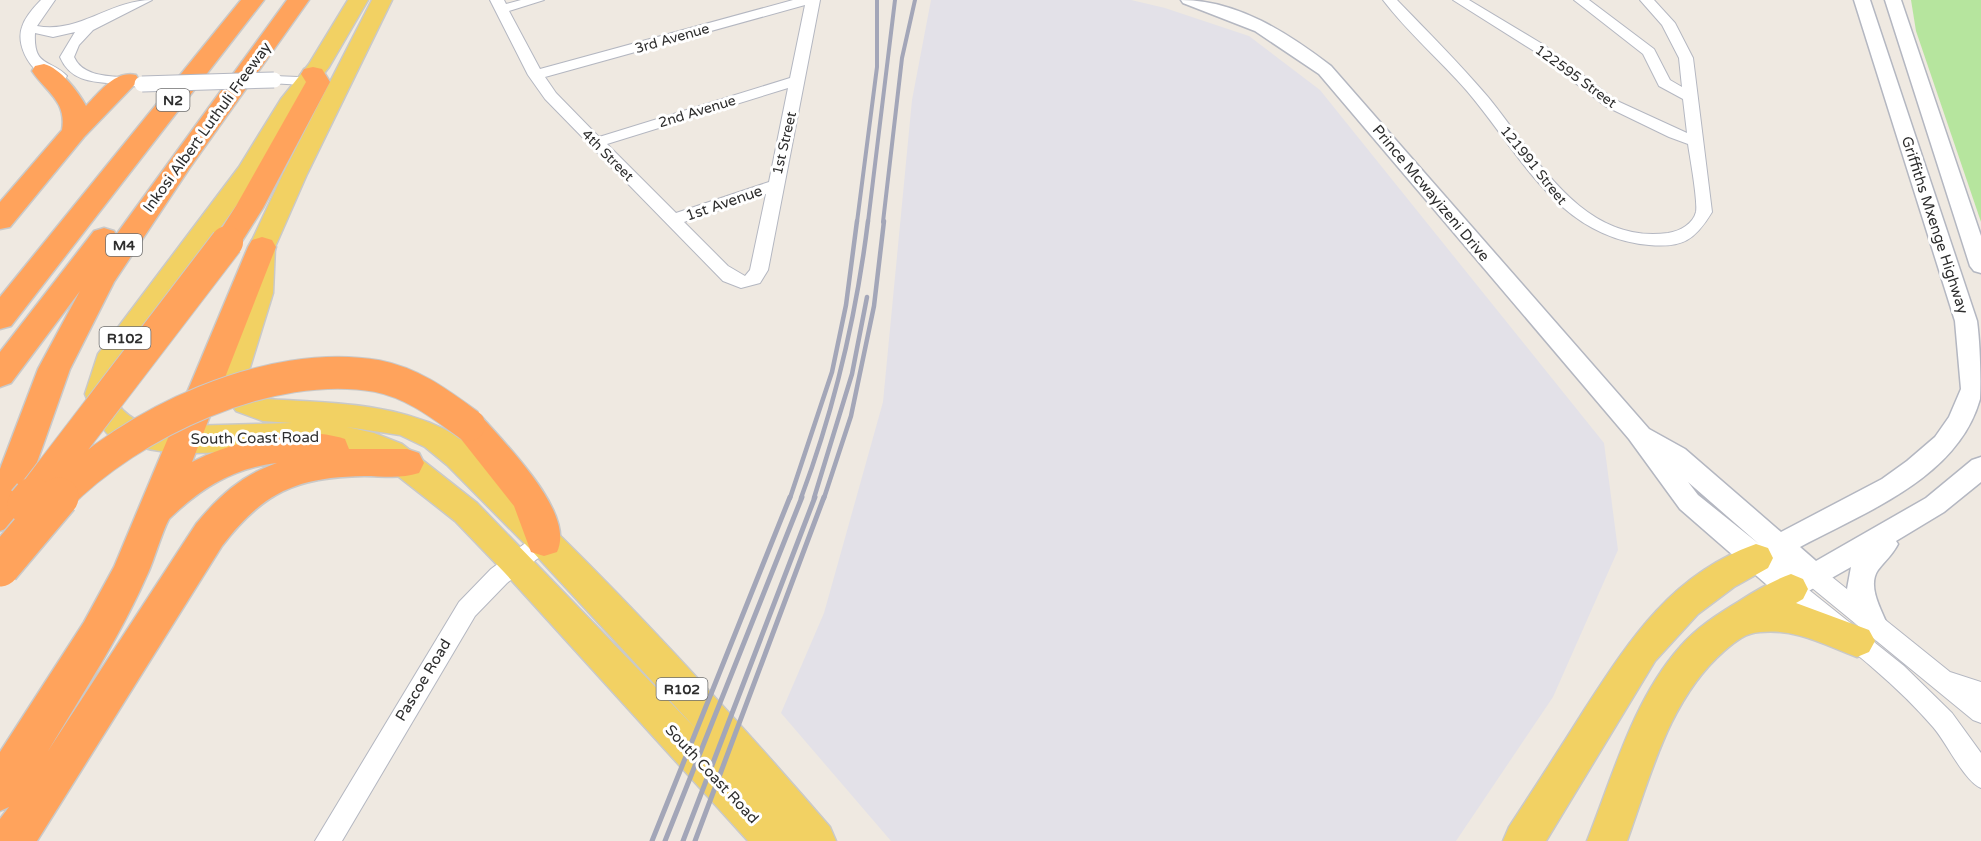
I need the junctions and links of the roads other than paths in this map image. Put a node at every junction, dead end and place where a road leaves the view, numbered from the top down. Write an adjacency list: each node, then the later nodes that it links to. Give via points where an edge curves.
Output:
1 (48, 0): 19 (street)
2 (145, 0): 18 (street)
3 (253, 0): 30 (highway, N2)
4 (284, 0): 38 (highway, N2)
5 (298, 0): 43 (highway, Inkosi Albert Luthuli Freeway / M4, via 100,279 54,369)
6 (358, 0): 22 (main road, South Coast Road / R102)
7 (382, 0): 22 (main road, South Coast Road / R102)
8 (537, 0): 17 (street)
9 (811, 0): 21 (street, 3rd Avenue); 23 (street, 1st Street)
10 (1189, 0): 47 (street, Prince Mcwayizeni Drive, via 1265,28 1325,70 1638,432 1689,502)
11 (1390, 0): 27 (street, 121991 Street, via 1485,103 1563,202 1596,226 1647,240 1693,230 1704,212)
12 (1461, 0): 27 (street, 122595 Street, via 1539,48 1610,103)
13 (1581, 0): 25 (street, via 1648,52 1664,83)
14 (1647, 0): 25 (street, 121991 Street, via 1668,23 1682,48)
15 (1862, 0): 47 (street, Griffiths Mxenge Highway, via 1966,321 1973,389 1959,422 1944,444 1916,468 1891,486)
16 (1893, 0): 34 (street, Griffiths Mxenge Highway)
17 (499, 5): 21 (street, 4th Street)
18 (91, 24): 19 (street, via 53,33); 24 (street, via 70,46 69,63 89,76)
19 (28, 28): 20 (street, via 28,46)
20 (44, 71): 24 (street, via 79,82); 26 (highway, via 75,105)
21 (535, 75): 28 (street, 4th Street, via 559,107)
22 (312, 79): 24 (street, bridge); 33 (main road, South Coast Road / R102); 39 (main road, South Coast Road / R102, via 292,99 249,170 117,347 104,373 100,394 112,418 125,431 153,439); 45 (highway, bridge, via 227,242)
23 (799, 80): 28 (street, 2nd Avenue); 29 (street, 1st Street)
24 (130, 84): 26 (highway)
25 (1690, 97): 27 (street, 121991 Street)
26 (75, 131): 31 (highway)
27 (1696, 141)
28 (595, 143): 32 (street, 4th Street)
29 (774, 186): 32 (street, 1st Avenue); 35 (street, 1st Street, via 759,270)
30 (94, 199): 36 (highway); 37 (highway, N2)
31 (0, 220)
32 (673, 220): 35 (street, 4th Street, via 731,278)
33 (262, 247): 39 (highway); 46 (main road, South Coast Road / R102, via 260,292 234,374 236,388 246,403 272,411 368,417 406,425 436,439 458,456)
34 (1981, 266)
35 (748, 282)
36 (0, 295)
37 (0, 318)
38 (0, 375)
39 (185, 440): 40 (main road, South Coast Road / R102, via 332,436 374,445); 42 (highway)
40 (399, 458): 42 (highway, via 298,447 244,454 209,467 186,482); 48 (main road, South Coast Road / R102, via 466,512); 61 (highway, via 310,466 270,478 232,505)
41 (1981, 467): 44 (street, via 1955,491)
42 (156, 513): 53 (highway)
43 (0, 516)
44 (1910, 520): 50 (street); 52 (street, via 1865,564 1860,574)
45 (0, 539)
46 (544, 541): 48 (street, Pascoe Road); 49 (highway, bridge, via 540,520 525,496 456,412 425,391 404,383 369,375 337,374 242,388 173,416 104,458 48,508); 57 (main road, South Coast Road / R102)
47 (1767, 552): 50 (street, Prince Mcwayizeni Drive); 66 (main road, via 1686,603 1643,650)
48 (516, 562): 62 (street, Pascoe Road, via 467,609); 63 (main road, South Coast Road / R102)
49 (0, 567)
50 (1803, 582): 51 (main road); 52 (street)
51 (1737, 621): 52 (main road, via 1763,615 1789,616); 67 (main road, via 1693,657 1666,693)
52 (1865, 632): 54 (street); 58 (street, via 1972,758)
53 (98, 634): 59 (highway); 60 (highway, via 78,691)
54 (1939, 677): 55 (street); 56 (street)
55 (1981, 693)
56 (1981, 712)
57 (730, 739): 64 (main road, South Coast Road / R102); 65 (main road)
58 (1981, 776)
59 (0, 790)
60 (0, 823)
61 (11, 841)
62 (328, 841)
63 (775, 841)
64 (816, 841)
65 (829, 841)
66 (1522, 841)
67 (1606, 841)

